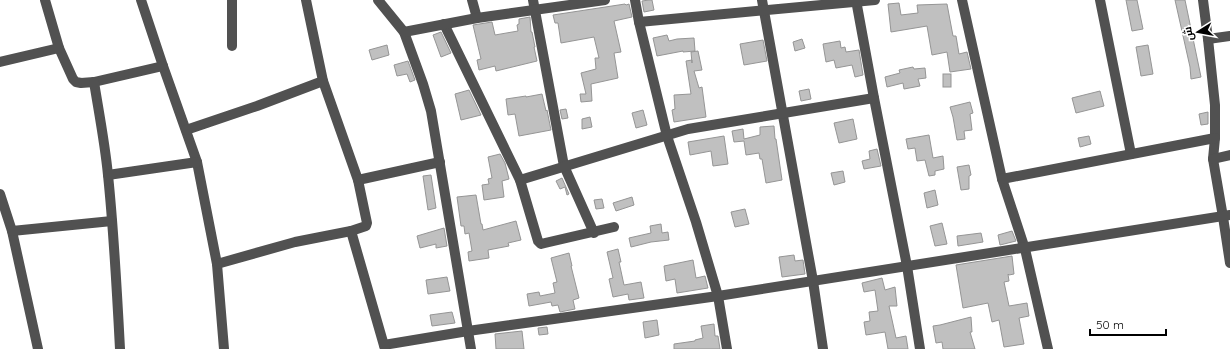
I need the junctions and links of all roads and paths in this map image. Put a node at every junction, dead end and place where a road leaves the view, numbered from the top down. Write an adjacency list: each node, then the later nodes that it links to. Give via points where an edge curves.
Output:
1 (45, 0): 23 (street)
2 (141, 0): 25 (street)
3 (232, 0): 22 (street)
4 (306, 0): 26 (street)
5 (378, 0): 19 (street)
6 (472, 0): 16 (street)
7 (605, 0): 14 (street)
8 (635, 0): 17 (street)
9 (875, 0): 13 (street)
10 (962, 0): 40 (street)
11 (1100, 0): 33 (street)
12 (1203, 0): 21 (street)
13 (856, 1): 15 (street); 28 (street)
14 (534, 5): 16 (street); 38 (street)
15 (763, 5): 17 (street); 29 (street)
16 (477, 18): 18 (street)
17 (639, 22): 31 (street)
18 (444, 24): 19 (street); 42 (street)
19 (404, 32): 37 (street, via 431,110)
20 (1230, 36): 21 (street)
21 (1208, 39): 32 (street, via 1215,105)
22 (232, 46)
23 (59, 48): 24 (street); 27 (street, via 76,82)
24 (0, 62)
25 (163, 66): 27 (street); 30 (street)
26 (323, 81): 30 (street); 41 (street)
27 (94, 82): 39 (street)
28 (874, 98): 29 (street); 53 (street)
29 (782, 112): 31 (street, via 688,129); 54 (street)
30 (186, 130): 36 (street)
31 (667, 136): 38 (street); 55 (street)
32 (1215, 138): 33 (street); 35 (street)
33 (1131, 154): 40 (street)
34 (1230, 155): 35 (street)
35 (1213, 159): 44 (street)
36 (197, 162): 39 (street); 52 (street)
37 (440, 162): 41 (street); 56 (street)
38 (564, 166): 42 (street); 49 (street)
39 (108, 175): 45 (street)
40 (1002, 179): 50 (street)
41 (358, 180): 48 (street, via 367,223 366,226)
42 (520, 180): 49 (street, via 540,244)
43 (0, 194): 47 (street)
44 (1227, 216): 50 (street); 51 (street)
45 (112, 221): 47 (street); 59 (street)
46 (614, 228): 49 (street)
47 (12, 231): 58 (street)
48 (351, 231): 52 (street, via 295,242); 57 (street)
49 (594, 232)
50 (1025, 248): 53 (street); 65 (street)
51 (1230, 263)
52 (217, 264): 60 (street)
53 (907, 266): 54 (street); 64 (street)
54 (813, 281): 55 (street); 63 (street)
55 (718, 296): 56 (street); 62 (street)
56 (468, 332): 57 (street); 61 (street)
57 (384, 347)
58 (38, 349)
59 (120, 349)
60 (224, 349)
61 (471, 349)
62 (727, 349)
63 (823, 349)
64 (920, 349)
65 (1048, 349)

